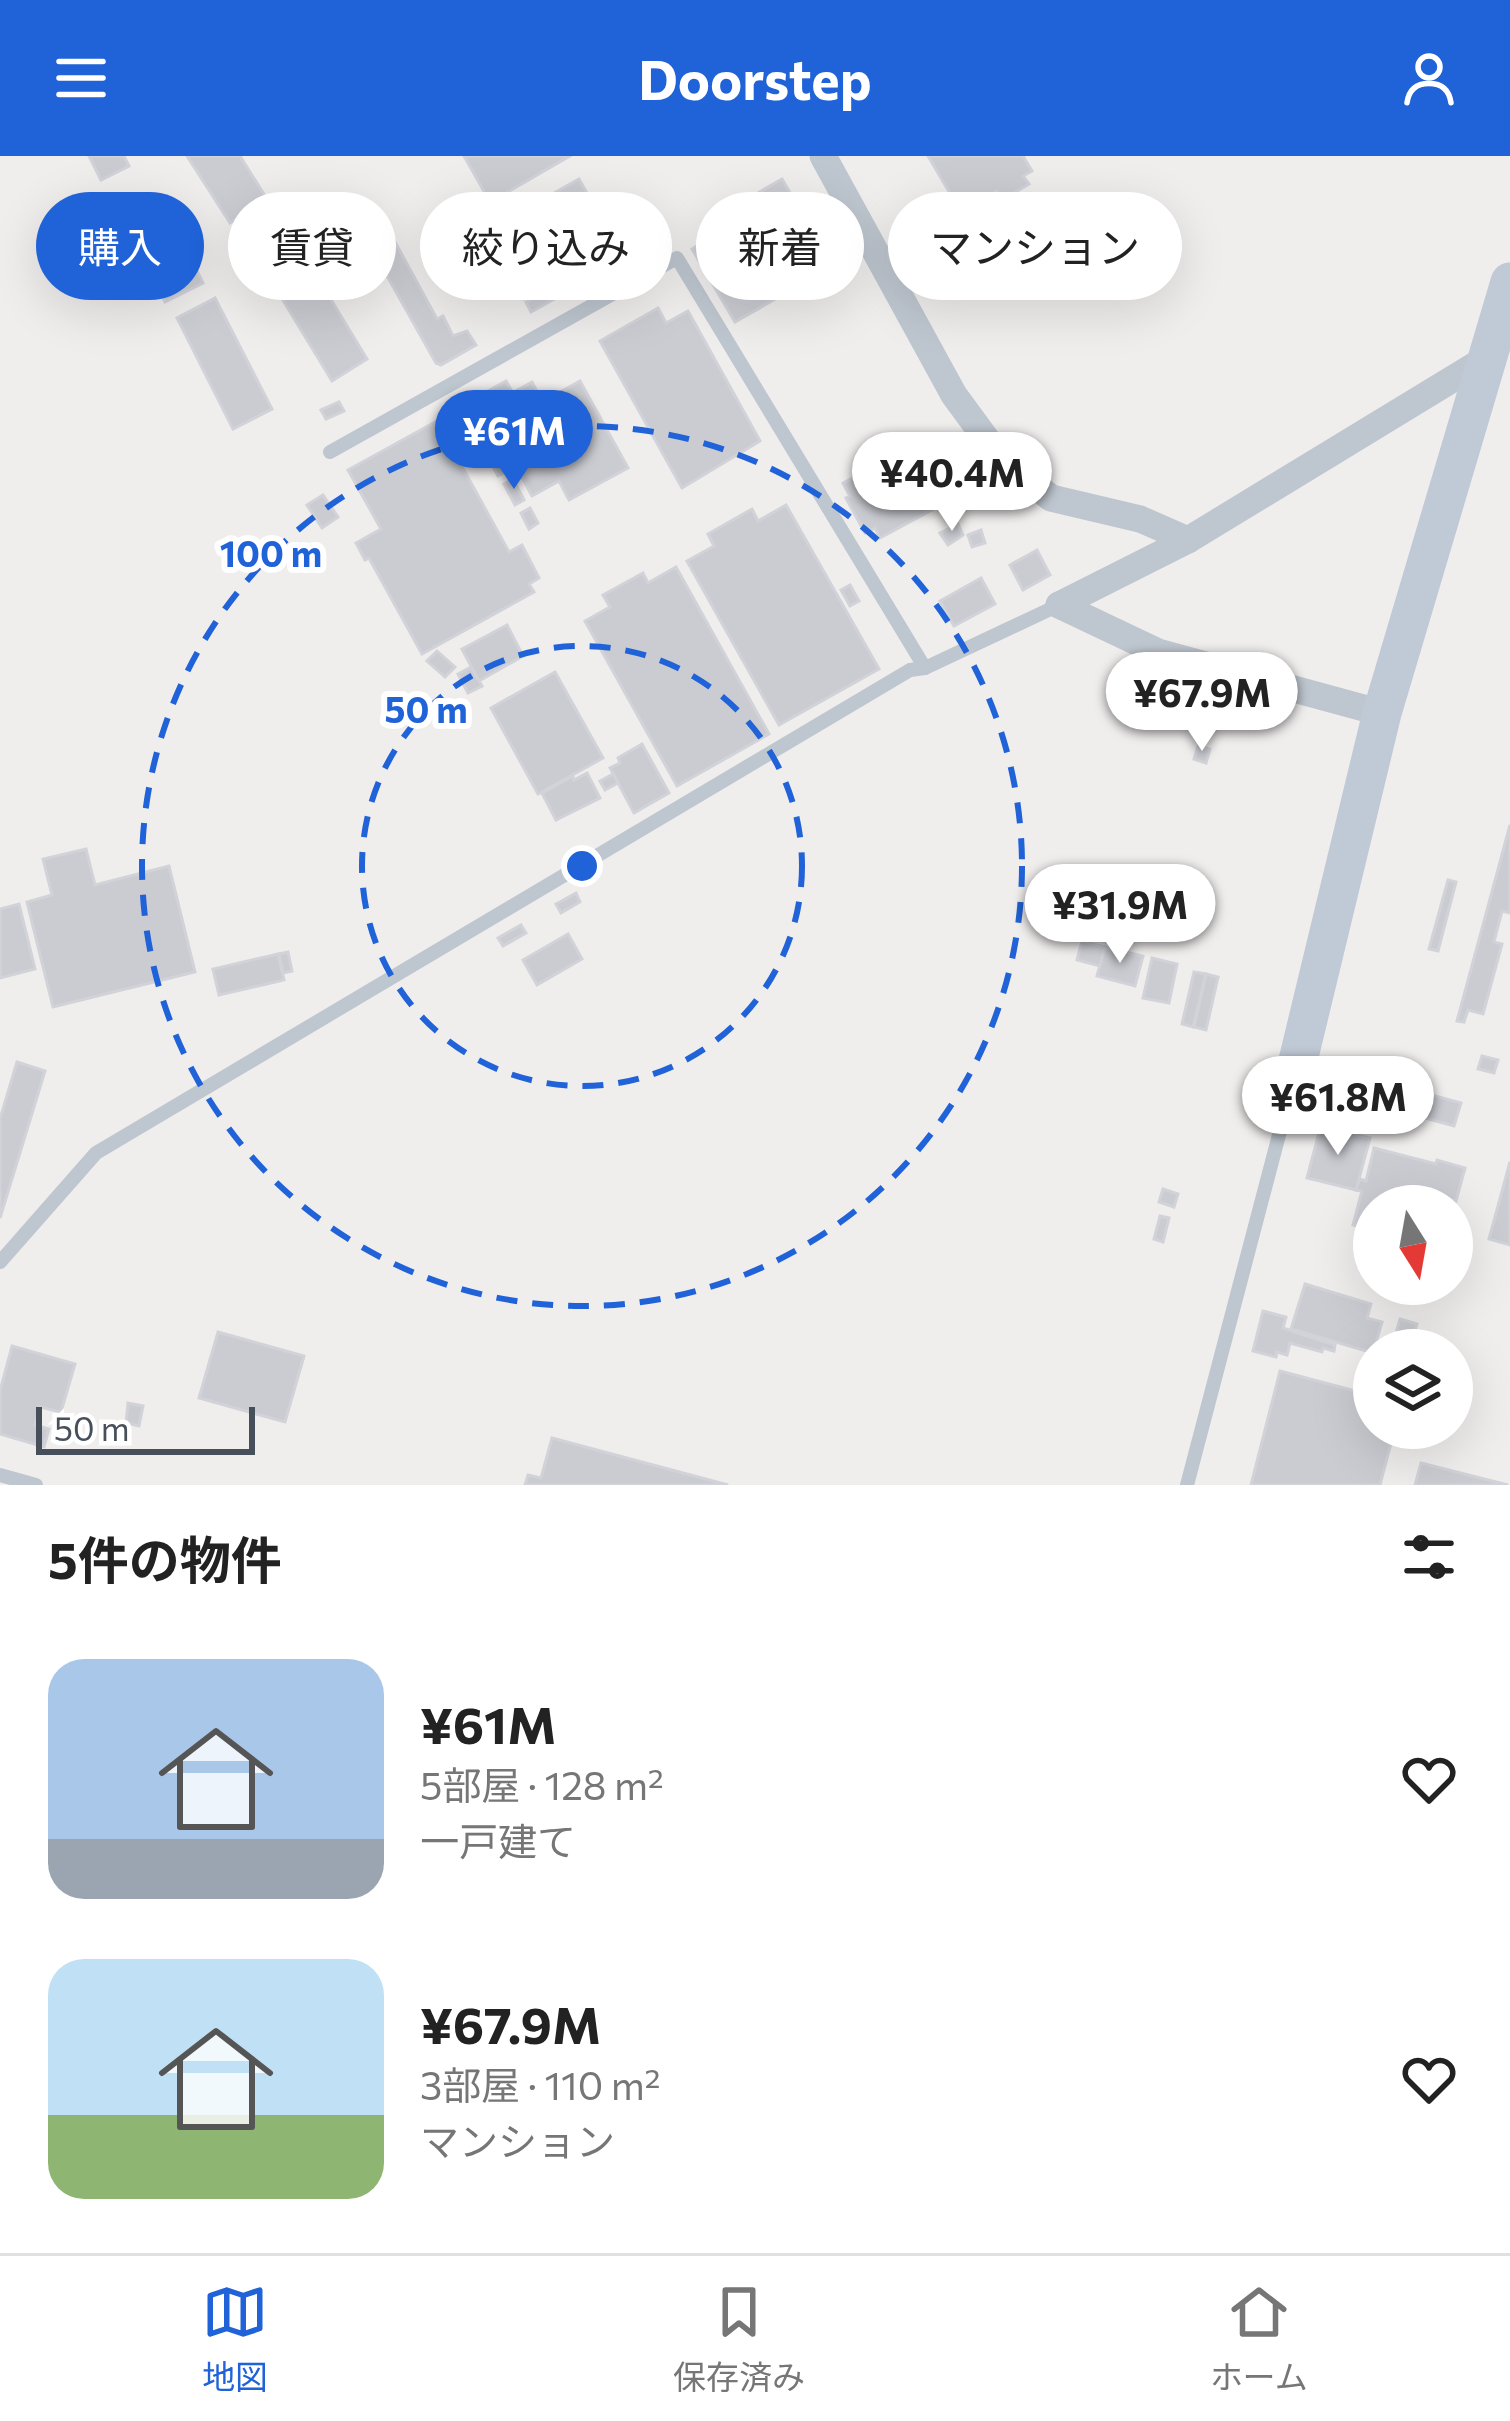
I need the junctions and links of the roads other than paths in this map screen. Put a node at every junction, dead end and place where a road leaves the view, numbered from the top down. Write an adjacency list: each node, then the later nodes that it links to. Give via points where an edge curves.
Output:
1 (823, 156): 5 (street, via 954,395 1001,459 1051,498 1140,519)
2 (1510, 282): 3 (street)
3 (1487, 358): 5 (street); 8 (street)
4 (330, 452): 7 (lane, via 677,258)
5 (1188, 540): 6 (street)
6 (1059, 605): 7 (lane); 8 (street, via 1158,652)
7 (925, 668): 10 (lane, via 96,1153)
8 (1382, 712): 9 (street)
9 (1296, 1069): 13 (lane)
10 (0, 1262)
11 (0, 1475): 12 (lane)
12 (36, 1485)
13 (1187, 1485)

